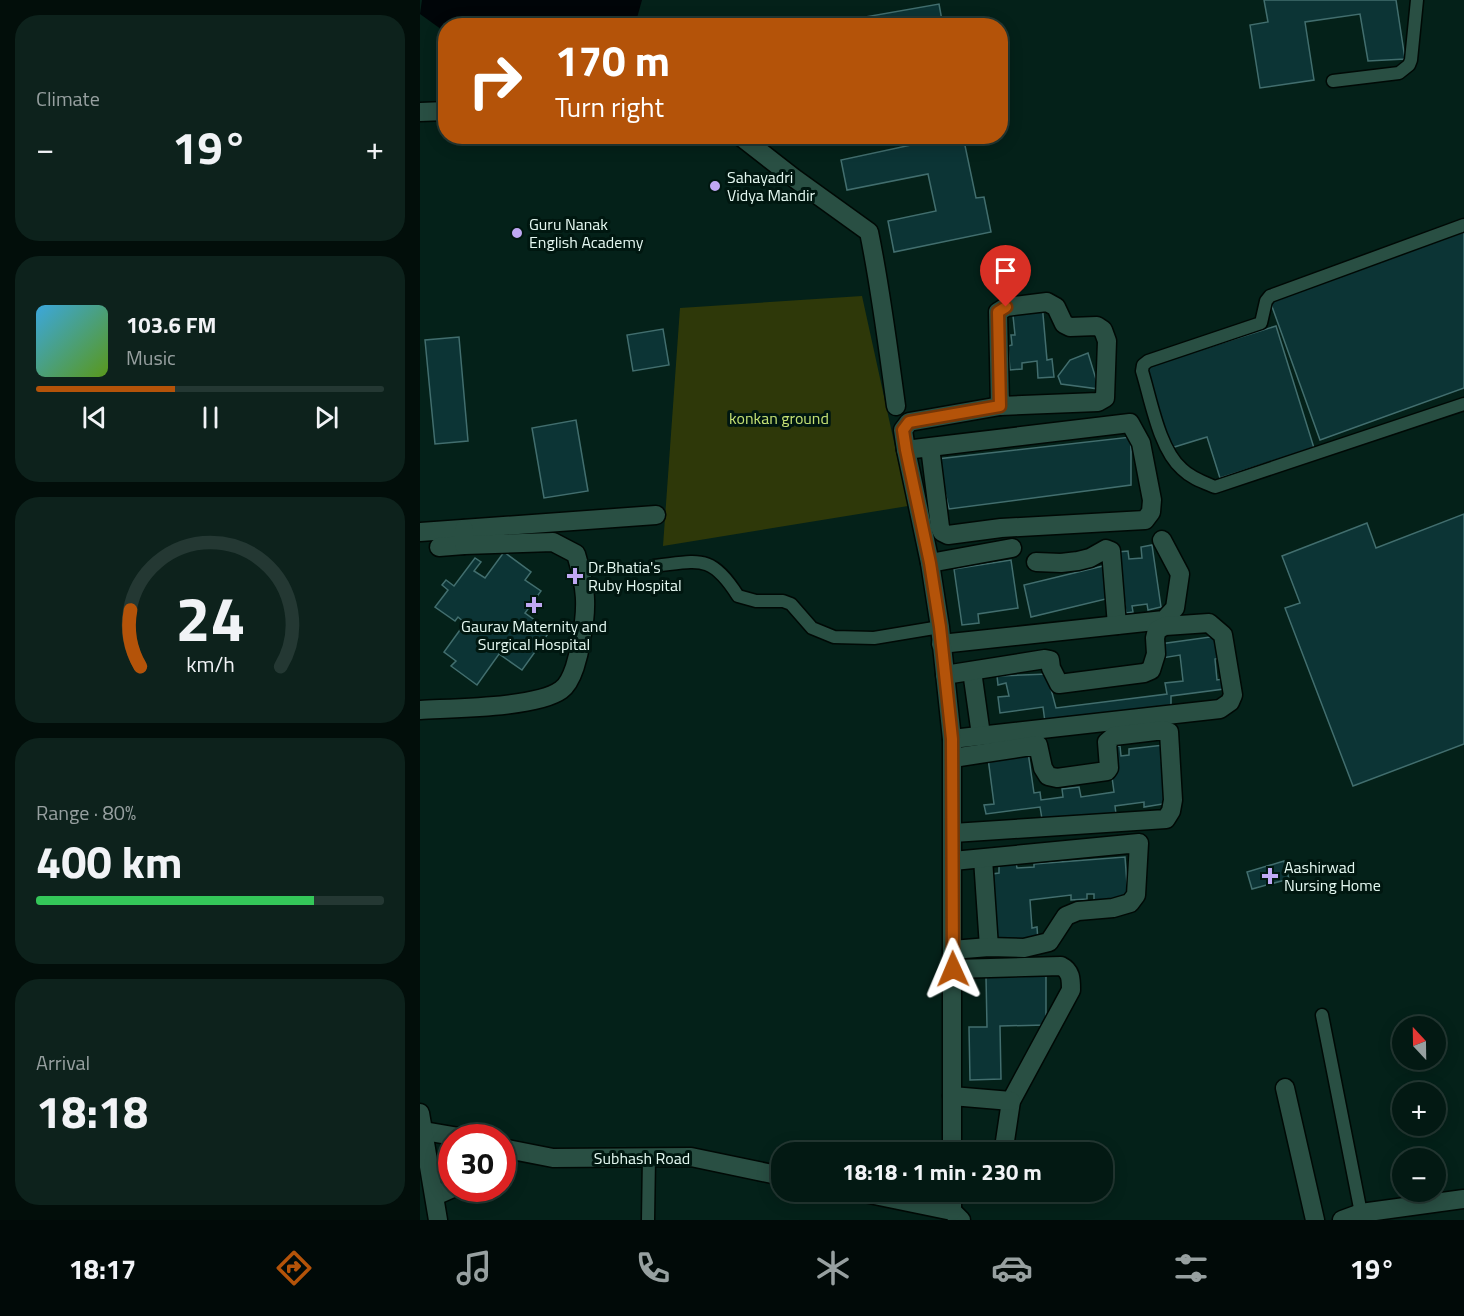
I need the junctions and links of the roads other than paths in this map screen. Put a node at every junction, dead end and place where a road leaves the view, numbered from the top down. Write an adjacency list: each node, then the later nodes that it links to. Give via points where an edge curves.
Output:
1 (1417, 0): 2 (lane, via 1409,65 1399,73)
2 (1333, 81)
3 (438, 111): 4 (street)
4 (420, 112)
5 (750, 144): 8 (street, via 869,232 881,286)
6 (1464, 225): 7 (lane, via 1270,296 1261,323 1148,361 1142,370 1166,450 1181,469 1215,487)
7 (1464, 404)
8 (897, 406)
9 (1000, 406): 9 (street, via 998,312 1006,307 1047,302 1056,307 1064,324 1097,326 1103,330 1107,341 1105,398 1098,402); 11 (street, via 909,422 903,430)
10 (930, 447): 10 (street, via 1130,423 1141,444 1151,512 1144,519 948,535 940,527); 11 (street)
11 (906, 450): 19 (street)
12 (656, 515): 14 (street)
13 (420, 532): 14 (street)
14 (464, 537): 16 (street); 25 (street, via 553,542 576,554 585,582 586,615 577,663 562,690 539,700)
15 (1162, 540): 21 (street, via 1180,574 1175,608 1164,620)
16 (439, 547)
17 (1012, 548): 19 (street)
18 (1036, 562): 21 (street, via 1061,563 1090,558 1106,549 1111,551)
19 (930, 563): 22 (street)
20 (654, 566): 22 (lane, via 699,561 716,568 738,596 791,604 812,628 834,637)
21 (1117, 625): 22 (street)
22 (941, 636): 24 (street)
23 (972, 670): 24 (street); 26 (street); 26 (street, via 1044,659 1050,660 1059,684 1144,673 1155,662 1157,630 1209,623 1223,635 1233,695 1220,709)
24 (945, 675): 27 (street)
25 (420, 710)
26 (981, 735): 27 (street)
27 (952, 739): 28 (street)
28 (953, 758): 29 (street); 29 (street, via 1038,745 1048,776 1057,778 1107,771 1107,742 1114,736 1164,730 1169,732 1173,800 1167,819)
29 (953, 833): 31 (street)
30 (983, 859): 31 (street); 32 (street); 32 (street, via 1138,843 1136,895 1130,903 1066,916 1049,942 1024,948)
31 (953, 861): 33 (street)
32 (988, 947): 33 (street)
33 (952, 950): 34 (street)
34 (953, 969): 37 (street); 38 (street, via 1061,966 1071,977 1071,990)
35 (1322, 1015): 51 (lane)
36 (1285, 1088): 55 (street)
37 (952, 1096): 38 (street); 43 (street)
38 (1011, 1101): 42 (street)
39 (420, 1113): 40 (street)
40 (424, 1131): 41 (street); 48 (street)
41 (438, 1133)
42 (1005, 1141)
43 (952, 1142)
44 (516, 1154): 45 (street, Subhash Road, via 553,1158)
45 (649, 1157): 46 (street, Subhash Road, via 691,1157); 54 (lane)
46 (771, 1174)
47 (438, 1195): 48 (street)
48 (435, 1196): 53 (street)
49 (1464, 1198): 51 (street)
50 (900, 1202): 52 (street)
51 (1361, 1213): 56 (street)
52 (957, 1216)
53 (438, 1220)
54 (648, 1220)
55 (1315, 1220)
56 (1342, 1220)

